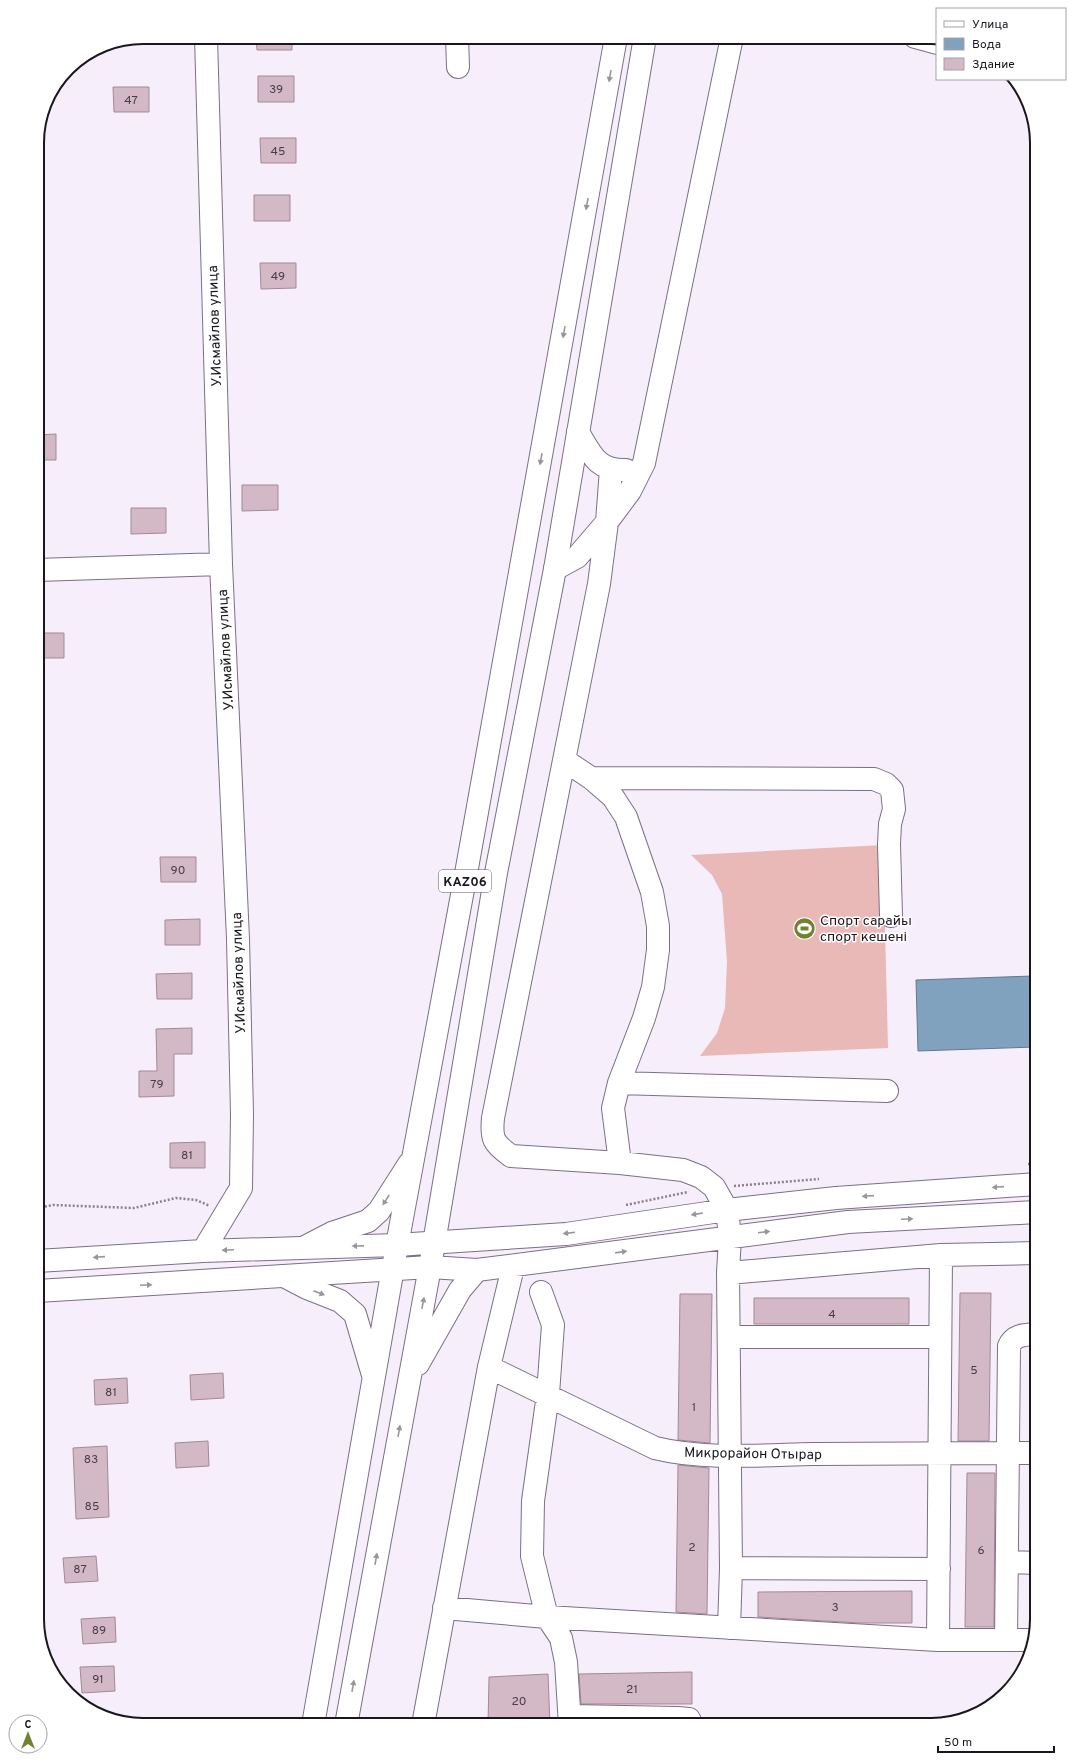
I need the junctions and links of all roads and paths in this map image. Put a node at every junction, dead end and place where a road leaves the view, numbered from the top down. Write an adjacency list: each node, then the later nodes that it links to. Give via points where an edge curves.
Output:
1 (206, 44): 11 (main road, У.Исмайлов улица)
2 (457, 44): 6 (main road)
3 (615, 44): 17 (main road, KАZ06, one-way to 17)
4 (644, 44): 7 (main road, KАZ06)
5 (731, 44): 8 (main road)
6 (458, 67)
7 (578, 432): 9 (main road, via 597,462); 12 (main road, KАZ06)
8 (644, 463): 9 (main road, via 625,470); 10 (main road, via 630,491)
9 (611, 469): 10 (main road)
10 (607, 522): 12 (main road, via 577,557); 14 (main road)
11 (221, 564): 13 (main road); 28 (main road, У.Исмайлов улица, via 238,939 242,1114 241,1188)
12 (555, 569): 14 (main road, via 578,571 589,575); 18 (main road, KАZ06)
13 (44, 570)
14 (599, 584): 15 (main road)
15 (564, 760): 16 (main road); 23 (main road, via 491,1134 498,1147 511,1156)
16 (591, 778): 19 (main road, via 874,779 886,784 892,790 894,809 889,844); 20 (main road, via 613,797 626,817 652,892 658,926 653,987)
17 (467, 868): 18 (main road); 22 (main road, KАZ06)
18 (496, 873): 30 (main road, KАZ06)
19 (891, 916)
20 (619, 1083): 21 (main road); 23 (main road, via 613,1108)
21 (887, 1091)
22 (415, 1155): 31 (main road, KАZ06); 32 (main road, one-way to 32, via 379,1211 368,1221 332,1233)
23 (620, 1163): 26 (main road, via 683,1170 701,1177 714,1187)
24 (1030, 1184): 26 (main road, one-way to 26, via 836,1198)
25 (44, 1207): 28 (path, via 134,1208 176,1198 196,1200)
26 (727, 1210): 29 (main road); 30 (main road, one-way to 30, via 566,1234)
27 (1030, 1212): 29 (main road, one-way to 27, via 848,1222)
28 (226, 1213): 33 (main road, У.Исмайлов улица)
29 (730, 1236): 37 (main road, one-way to 29); 41 (main road)
30 (434, 1243): 31 (main road); 38 (main road, KАZ06)
31 (397, 1245): 32 (main road, one-way to 32); 39 (main road, KАZ06)
32 (305, 1247): 33 (main road, one-way to 33)
33 (203, 1251): 36 (main road, one-way to 36)
34 (1030, 1253): 35 (main road)
35 (941, 1255): 41 (main road); 47 (main road)
36 (44, 1261)
37 (513, 1266): 40 (main road); 48 (main road)
38 (430, 1267): 39 (main road); 40 (main road); 50 (main road, KАZ06, one-way to 38)
39 (394, 1270): 42 (main road); 49 (main road, KАZ06)
40 (477, 1270): 50 (main road, via 460,1290)
41 (728, 1273): 46 (main road)
42 (284, 1276): 43 (main road, one-way to 42); 49 (main road, one-way to 49, via 340,1301 355,1314)
43 (44, 1291)
44 (541, 1292): 51 (main road, via 553,1325)
45 (1030, 1335): 54 (main road, via 1016,1337 1009,1346)
46 (728, 1337): 47 (main road); 55 (main road)
47 (940, 1337): 52 (main road)
48 (489, 1367): 51 (main road, Микрорайон Отырар); 60 (main road)
49 (374, 1380): 66 (main road, KАZ06)
50 (408, 1380): 67 (main road, KАZ06, one-way to 50)
51 (548, 1394): 55 (main road, Микрорайон Отырар, via 655,1448 680,1453); 61 (main road, via 533,1501 532,1556)
52 (940, 1452): 54 (main road, Микрорайон Отырар); 55 (main road, Микрорайон Отырар); 59 (main road)
53 (1030, 1453): 54 (main road, Микрорайон Отырар)
54 (1009, 1454): 56 (main road)
55 (729, 1455): 58 (main road)
56 (1007, 1562): 57 (main road); 64 (main road)
57 (1030, 1563)
58 (731, 1568): 59 (main road); 62 (main road)
59 (939, 1569): 63 (main road)
60 (444, 1608): 61 (main road); 68 (main road)
61 (547, 1617): 62 (main road); 69 (main road, via 561,1638 566,1662)
62 (728, 1628): 63 (main road)
63 (938, 1640): 64 (main road)
64 (1006, 1640): 65 (main road)
65 (1028, 1640)
66 (314, 1718)
67 (347, 1718)
68 (423, 1718)
69 (570, 1718)

